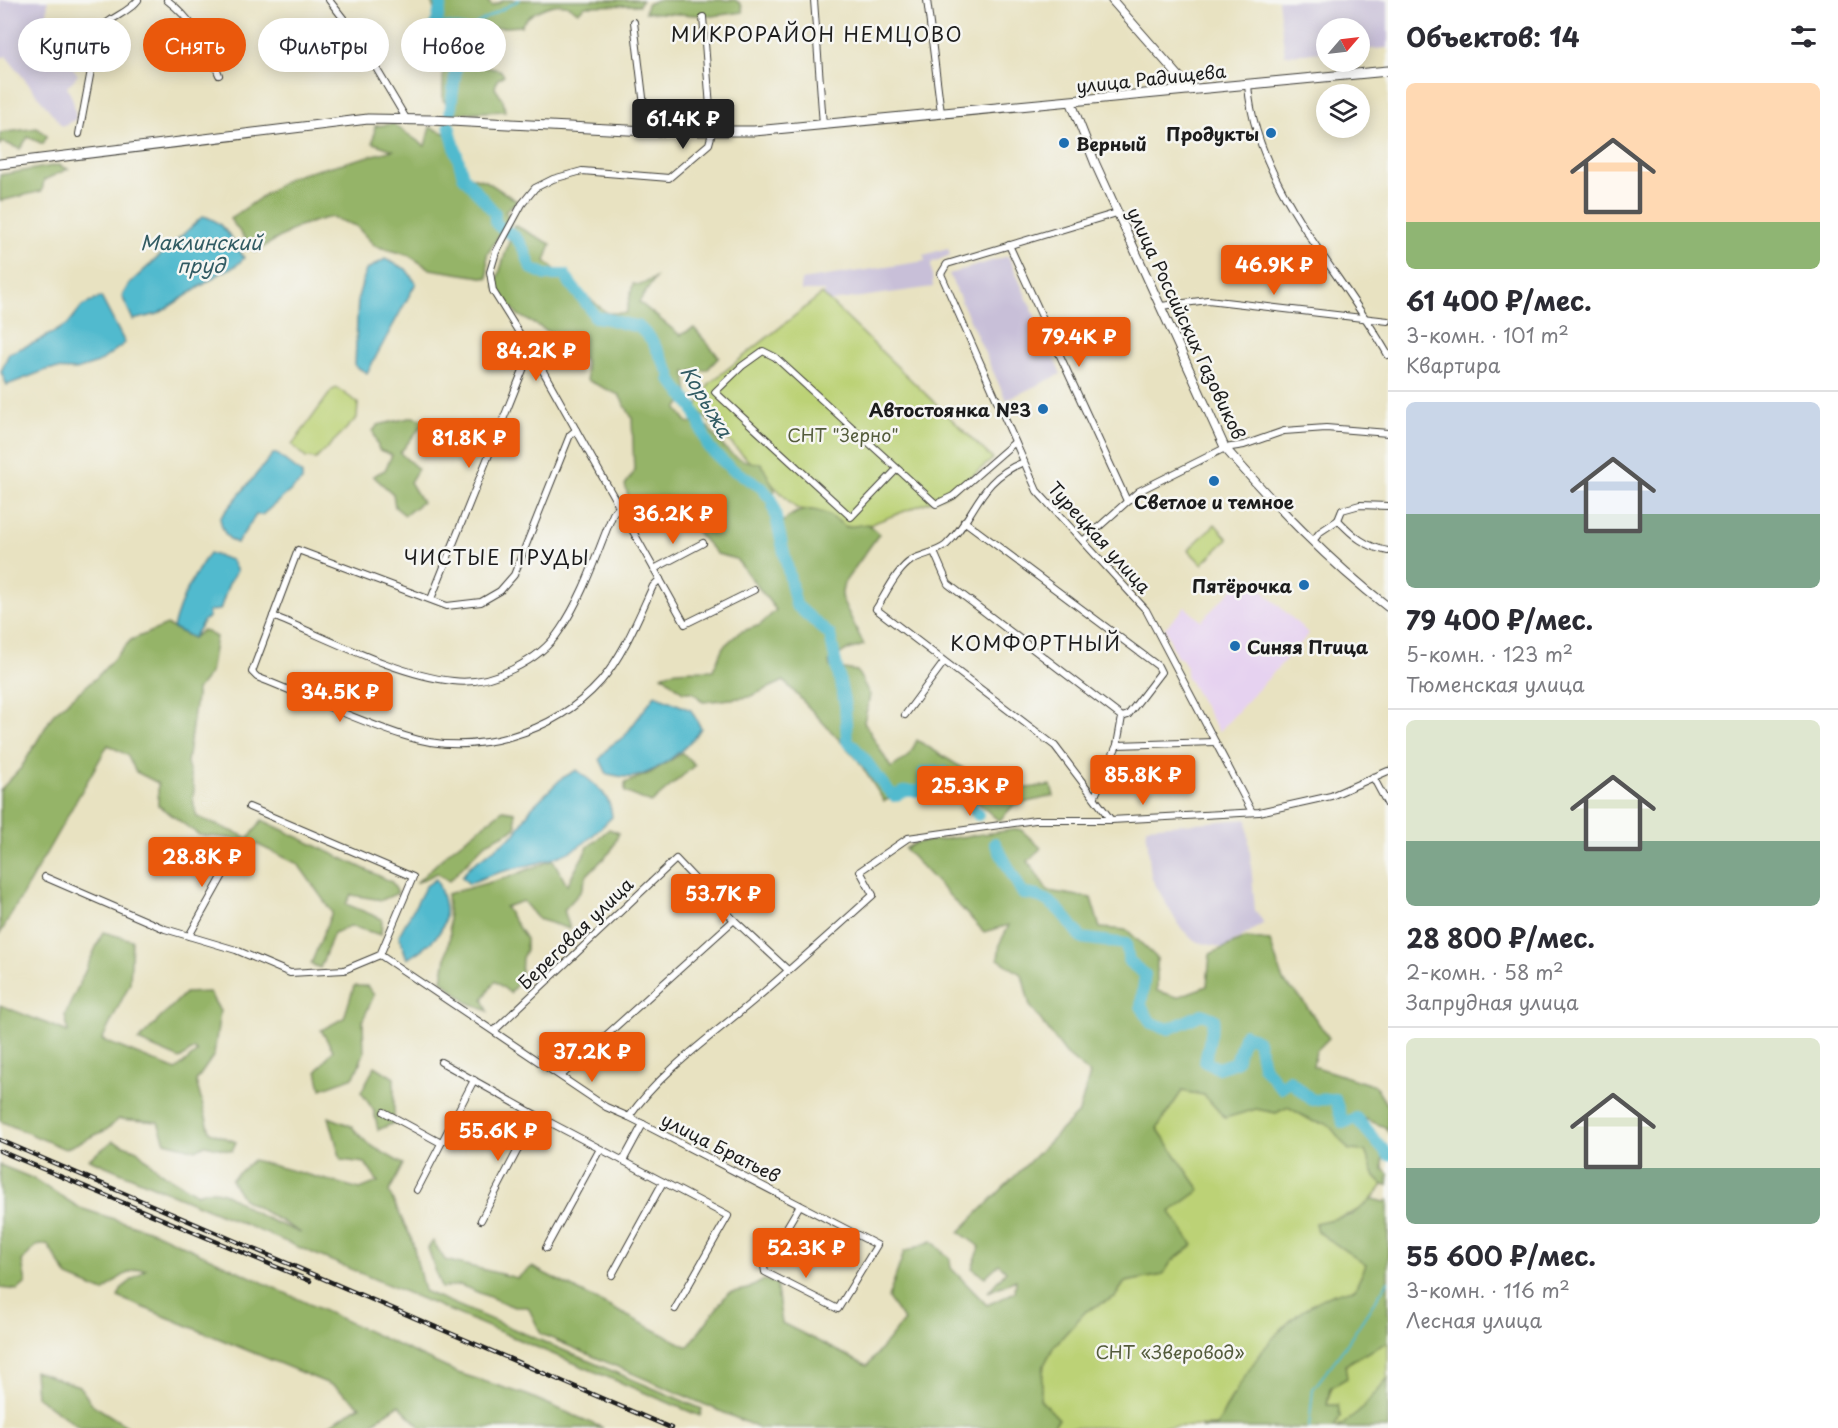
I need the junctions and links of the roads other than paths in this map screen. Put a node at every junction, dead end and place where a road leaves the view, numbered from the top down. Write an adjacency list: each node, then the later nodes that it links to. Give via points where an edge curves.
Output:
1 (138, 0): 19 (street, via 101,26)
2 (167, 0): 10 (street, via 194,26)
3 (329, 0): 15 (street, via 357,36)
4 (814, 0): 16 (street)
5 (927, 0): 14 (street)
6 (1112, 0): 12 (street)
7 (703, 17): 18 (street)
8 (634, 22): 17 (street)
9 (1388, 71): 11 (main road, улица Радищева)
10 (219, 75)
11 (1248, 85): 12 (main road, улица Радищева); 24 (street, via 1256,131 1272,167 1311,237)
12 (1191, 90): 13 (main road, улица Радищева)
13 (1071, 102): 14 (main road, улица Радищева); 21 (main road, улица Российских Газовиков)
14 (941, 113): 16 (main road, улица Радищева)
15 (407, 120): 17 (main road, улица Радищева); 20 (main road, улица Радищева, via 368,120)
16 (823, 125): 18 (main road, улица Радищева)
17 (647, 131): 18 (main road, улица Радищева)
18 (712, 133): 26 (street, via 709,144 669,178 582,171 535,188 496,252 490,272 493,291)
19 (79, 134)
20 (0, 165)
21 (1117, 213): 22 (street); 23 (main road, улица Российских Газовиков)
22 (1009, 244): 30 (street, Турецкая улица, via 947,264 941,274); 34 (street)
23 (1161, 306): 24 (street, via 1208,300); 31 (main road, улица Российских Газовиков)
24 (1367, 319): 25 (street); 27 (street)
25 (1388, 321)
26 (531, 350): 28 (street); 47 (street)
27 (1388, 355)
28 (576, 429): 36 (street); 47 (street, via 570,435 514,575 500,591 481,602 447,606)
29 (1388, 432): 31 (street, via 1284,430)
30 (1015, 442): 32 (street, Турецкая улица); 33 (street, via 953,496 936,504)
31 (1226, 448): 34 (street, via 1139,491); 40 (main road, улица Российских Газовиков)
32 (1024, 462): 38 (street, via 981,493); 39 (street, Турецкая улица, via 1037,491)
33 (897, 469): 33 (street, via 775,357 763,351 715,392 851,517)
34 (1127, 501): 39 (street)
35 (1388, 506): 37 (street, via 1349,506 1342,510)
36 (619, 507): 44 (street); 49 (street, via 559,632 544,649 504,672 474,681 436,678 408,671)
37 (1338, 520): 40 (street); 42 (street, via 1355,538 1374,549)
38 (964, 521): 43 (street, via 945,545); 52 (street, via 1158,666 1161,672 1128,715)
39 (1083, 541): 53 (street, Турецкая улица, via 1146,610)
40 (1313, 541): 48 (main road, улица Российских Газовиков)
41 (703, 543): 44 (street)
42 (1388, 551)
43 (934, 552): 50 (street, via 903,568 876,609); 52 (street, via 948,584)
44 (654, 569): 45 (street)
45 (660, 579): 46 (street, via 685,624); 49 (street, via 622,652 584,697 527,732 466,744 406,736 257,677 252,672)
46 (754, 591)
47 (430, 599): 49 (street, via 298,550)
48 (1388, 607)
49 (273, 616)
50 (944, 662): 51 (street); 57 (street, via 1055,746)
51 (904, 715)
52 (1122, 717): 54 (street)
53 (1215, 742): 54 (street); 60 (street, Турецкая улица)
54 (1118, 745): 57 (street)
55 (1388, 771): 56 (street)
56 (1373, 777): 58 (street); 60 (street, via 1331,796)
57 (1095, 796): 61 (street)
58 (1388, 805)
59 (249, 807): 66 (street, via 413,877)
60 (1252, 812): 61 (street)
61 (1110, 820): 67 (street, via 1035,820 909,838 860,871 873,895)
62 (236, 852): 65 (street)
63 (45, 877): 65 (street)
64 (734, 920): 67 (street); 68 (street, Береговая улица, via 676,859); 70 (street)
65 (189, 936): 66 (street, via 236,950 290,973 344,969)
66 (380, 955): 68 (street, улица Братьев)
67 (789, 971): 74 (street, via 663,1076)
68 (495, 1030): 70 (street, улица Братьев)
69 (441, 1062): 71 (street)
70 (561, 1076): 74 (street, улица Братьев, via 606,1107)
71 (474, 1080): 73 (street); 76 (street)
72 (384, 1112): 76 (street)
73 (536, 1116): 77 (street); 82 (street)
74 (629, 1117): 75 (street, улица Братьев)
75 (643, 1124): 78 (street); 81 (street, улица Братьев)
76 (441, 1143): 80 (street)
77 (600, 1149): 78 (street); 83 (street)
78 (623, 1161): 79 (street)
79 (663, 1182): 84 (street); 85 (street, via 728,1216)
80 (417, 1190)
81 (800, 1205): 81 (street, улица Братьев, via 877,1245 838,1309 765,1272 764,1266)
82 (481, 1220)
83 (546, 1248)
84 (612, 1275)
85 (675, 1308)

